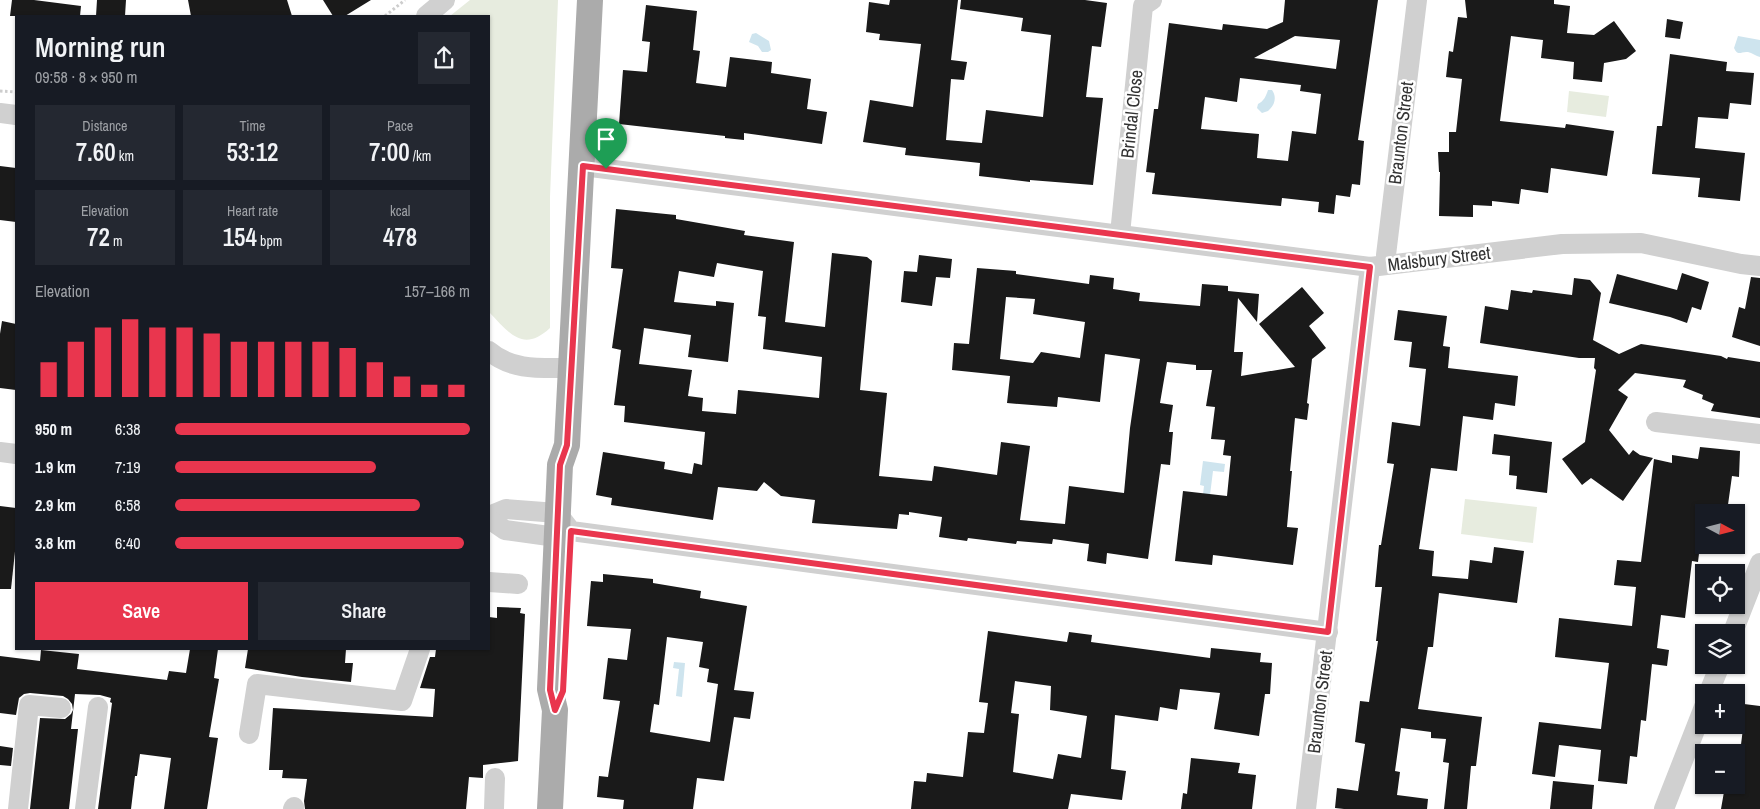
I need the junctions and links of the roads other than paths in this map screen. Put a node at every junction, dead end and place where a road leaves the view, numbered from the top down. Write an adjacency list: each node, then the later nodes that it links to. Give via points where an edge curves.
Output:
1 (444, 0): 5 (street)
2 (590, 0): 8 (main road)
3 (1417, 0): 10 (street, Braunton Street, via 1387,246)
4 (1150, 1): 9 (street, Brindal Close, via 1143,6)
5 (427, 15)
6 (0, 113): 7 (street)
7 (15, 116)
8 (583, 166): 9 (street, Malsbury Street); 13 (main road)
9 (1120, 234): 10 (street, Malsbury Street)
10 (1379, 266): 11 (street, Malsbury Street, via 1562,244 1641,243); 24 (street, Braunton Street)
11 (1760, 266)
12 (490, 352): 13 (street, via 497,358 520,366)
13 (571, 368): 19 (main road, via 567,445 560,465)
14 (1656, 422): 15 (street)
15 (1760, 434)
16 (0, 452): 17 (street)
17 (15, 454)
18 (490, 519): 19 (street, via 505,530)
19 (569, 528): 24 (street); 34 (main road, via 550,690 555,710)
20 (1760, 563): 23 (street)
21 (490, 582): 22 (street)
22 (518, 584)
23 (1736, 624)
24 (1328, 632): 35 (street, Braunton Street)
25 (420, 650): 29 (street, via 402,701 257,684)
26 (98, 707): 32 (street)
27 (61, 708): 31 (street, via 29,705)
28 (1695, 730): 36 (street)
29 (249, 734)
30 (495, 778): 33 (street)
31 (18, 809)
32 (85, 809)
33 (494, 809)
34 (550, 809)
35 (1306, 809)
36 (1664, 809)

